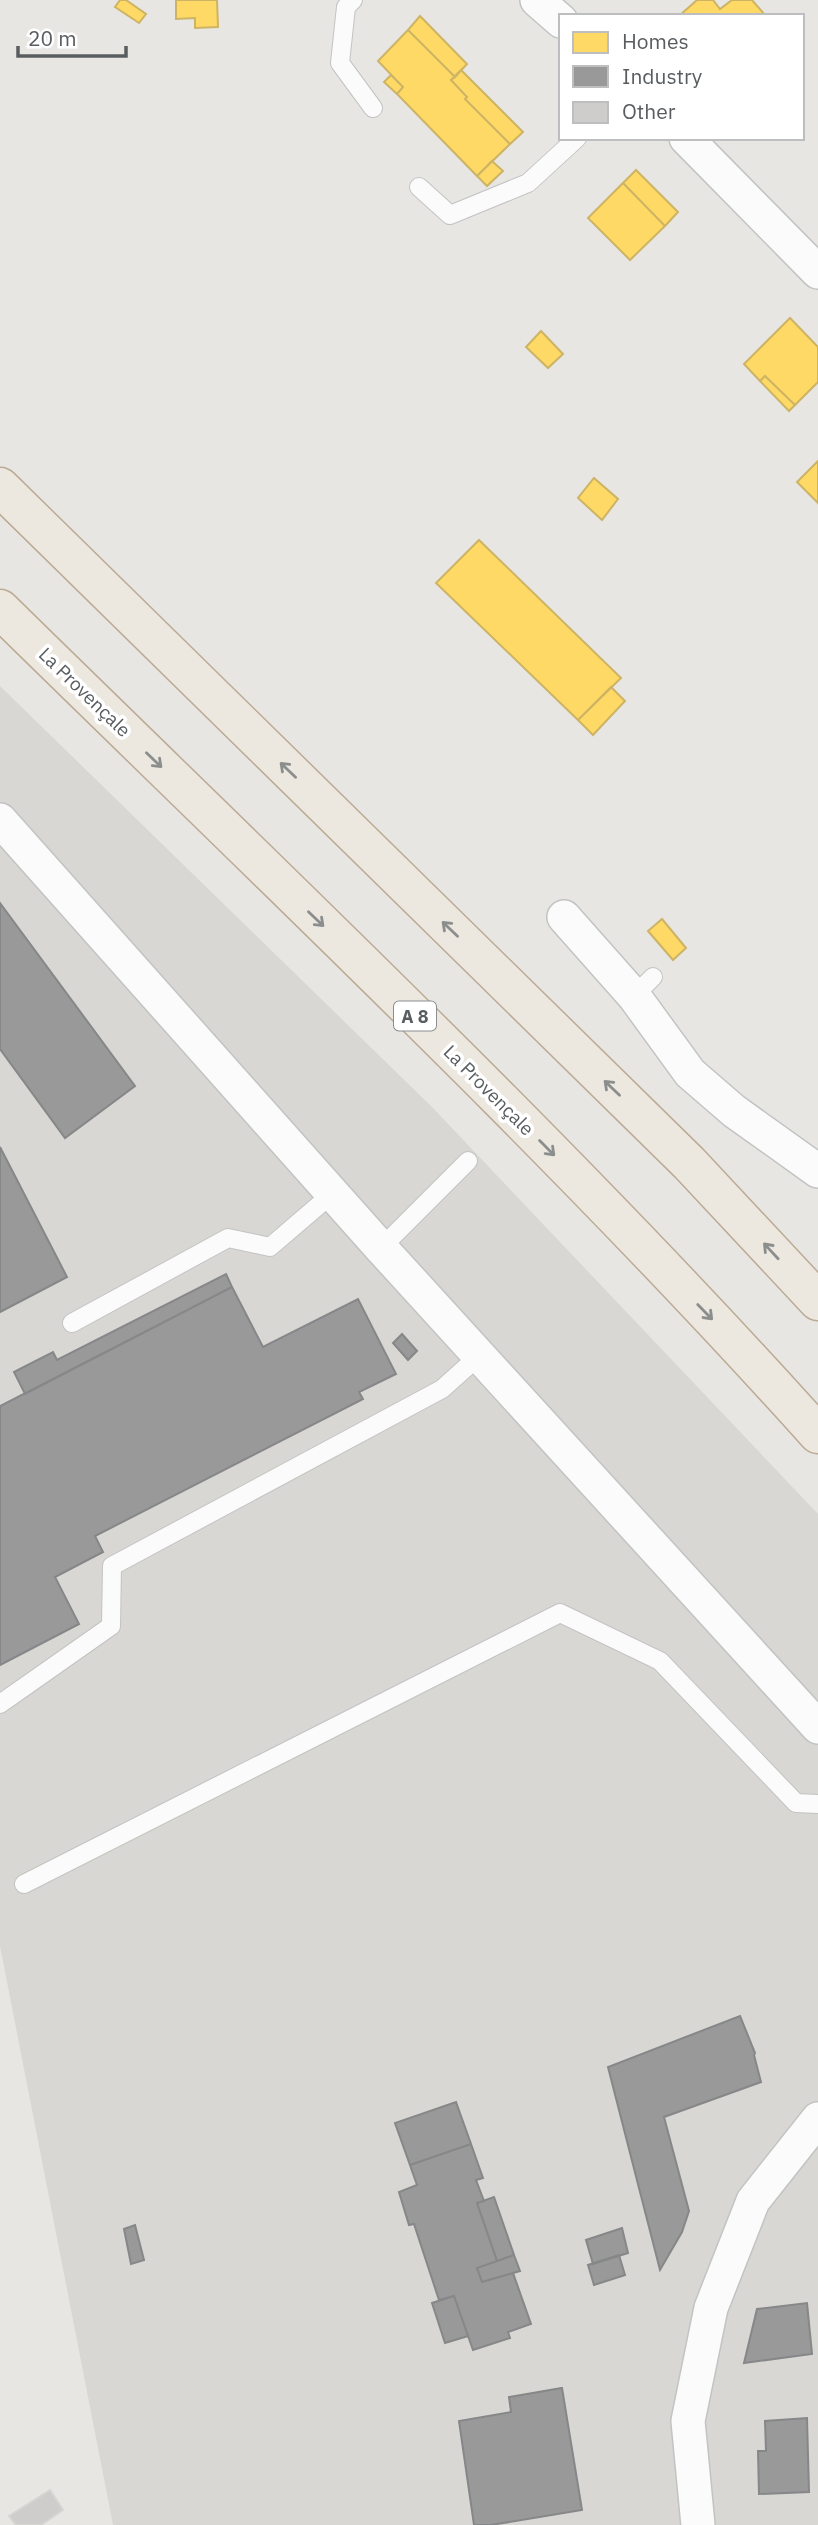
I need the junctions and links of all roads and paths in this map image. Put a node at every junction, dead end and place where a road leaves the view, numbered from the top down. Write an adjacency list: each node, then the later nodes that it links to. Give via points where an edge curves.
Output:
1 (353, 0): 4 (lane, via 346,7 340,63)
2 (537, 0): 3 (street)
3 (559, 19)
4 (373, 108)
5 (575, 140): 7 (lane, via 528,183 450,215)
6 (689, 140): 8 (street)
7 (419, 187)
8 (818, 272)
9 (0, 487): 17 (highway, one-way to 9, via 689,1163)
10 (0, 609): 20 (highway, La Provençale / A 8, one-way to 20, via 606,1207)
11 (0, 820): 15 (street)
12 (564, 917): 14 (street, via 643,987 690,1073)
13 (468, 1161): 16 (lane)
14 (818, 1171)
15 (333, 1193): 16 (street); 18 (lane, via 270,1247 228,1238)
16 (381, 1248): 19 (street)
17 (818, 1301)
18 (72, 1323)
19 (480, 1355): 21 (lane, via 442,1389 112,1566 111,1626); 22 (street)
20 (818, 1434)
21 (0, 1704)
22 (818, 1727)
23 (818, 1804): 24 (lane, via 796,1804 660,1661 560,1614)
24 (24, 1884)
25 (818, 2119): 26 (street, via 753,2201 711,2308 688,2421)
26 (698, 2525)

